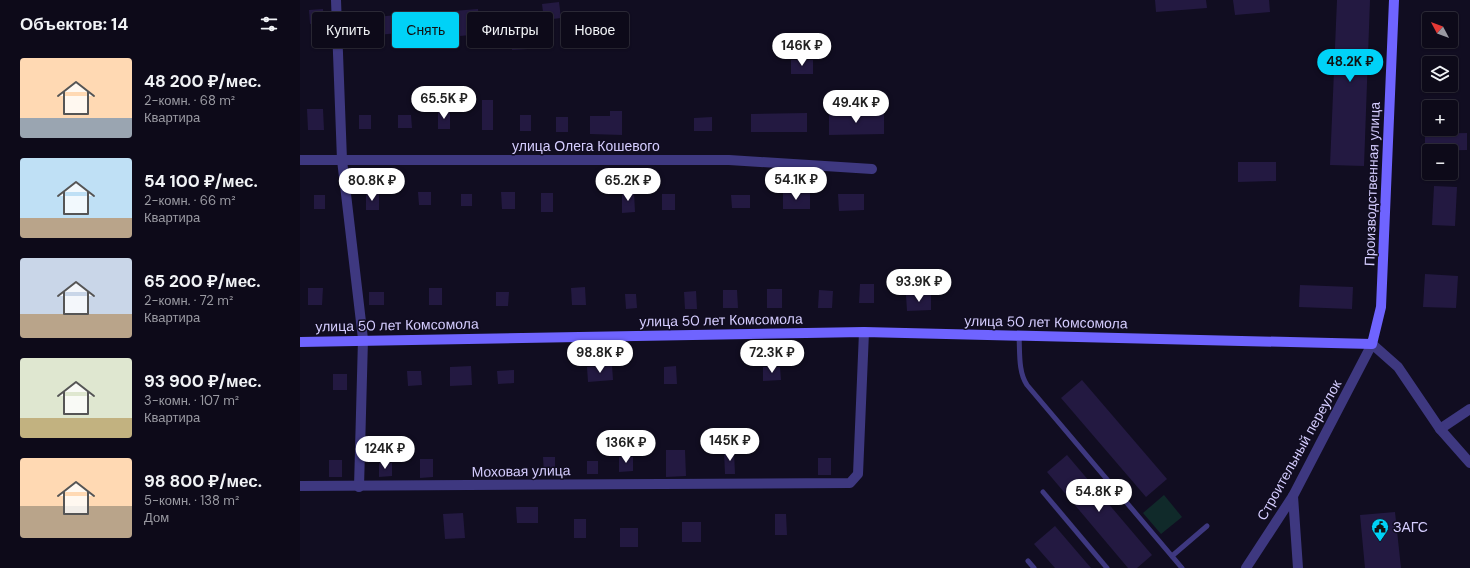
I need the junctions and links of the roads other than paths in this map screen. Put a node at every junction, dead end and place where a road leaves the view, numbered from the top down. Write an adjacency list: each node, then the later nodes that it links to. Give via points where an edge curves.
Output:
1 (336, 0): 4 (street)
2 (1394, 0): 10 (street, Производственная улица, via 1381,307)
3 (300, 160): 4 (street, улица Олега Кошевого)
4 (342, 160): 5 (street, улица Олега Кошевого, via 729,160); 8 (street)
5 (872, 169)
6 (864, 332): 7 (street, улица 50 лет Комсомола); 8 (street, улица 50 лет Комсомола); 15 (street, Моховая улица, via 858,474 850,484 624,483)
7 (1019, 336): 10 (street, улица 50 лет Комсомола); 19 (lane, via 1023,379 1027,385)
8 (363, 339): 9 (street, улица 50 лет Комсомола); 15 (street)
9 (300, 342)
10 (1372, 344): 12 (street, via 1398,366); 17 (street, Строительный переулок)
11 (1470, 409): 12 (street)
12 (1440, 429): 13 (street)
13 (1470, 463)
14 (300, 486): 15 (street, Моховая улица)
15 (359, 487)
16 (1043, 492): 22 (lane)
17 (1293, 496): 24 (street, Строительный переулок); 25 (street)
18 (1207, 526): 19 (lane)
19 (1172, 556): 23 (lane)
20 (1028, 561): 21 (lane)
21 (1034, 568)
22 (1107, 568)
23 (1182, 568)
24 (1246, 568)
25 (1298, 568)

